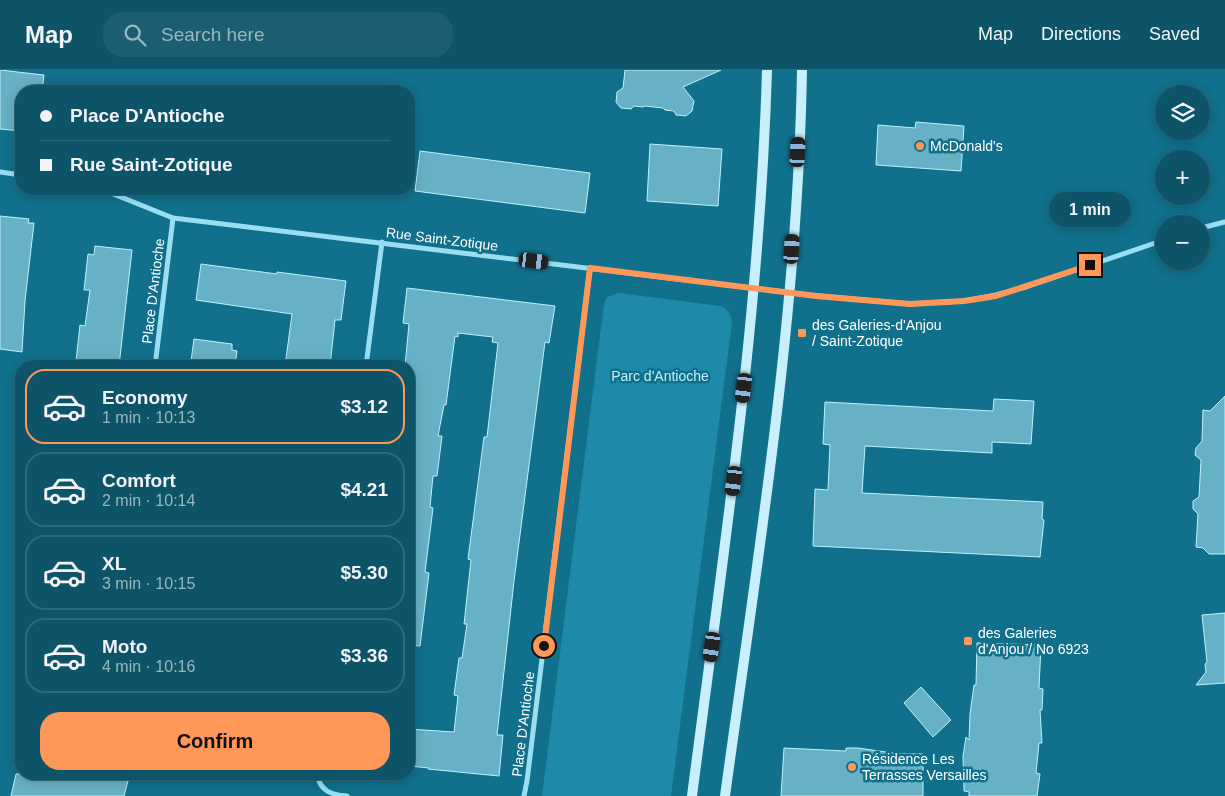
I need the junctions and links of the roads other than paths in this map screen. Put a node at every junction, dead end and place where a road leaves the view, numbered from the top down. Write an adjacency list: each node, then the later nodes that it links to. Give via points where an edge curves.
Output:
1 (767, 70): 12 (street)
2 (802, 70): 13 (street)
3 (0, 172): 4 (street)
4 (15, 174)
5 (115, 195): 6 (street, Rue Saint-Zotique)
6 (174, 218): 9 (street, Rue Saint-Zotique); 14 (street, Place D'Antioche)
7 (1225, 222): 8 (street)
8 (1210, 226)
9 (382, 242): 11 (street, Rue Saint-Zotique); 15 (street)
10 (1155, 243): 13 (street, Rue Saint-Zotique, via 1026,287 964,301 895,304)
11 (590, 268): 12 (street, Rue Saint-Zotique); 18 (street, Place D'Antioche)
12 (754, 288): 13 (street, Rue Saint-Zotique); 19 (street, via 731,499)
13 (789, 292): 20 (street, via 772,448)
14 (156, 360)
15 (367, 360)
16 (318, 780): 17 (street, via 330,793)
17 (347, 796)
18 (524, 796)
19 (692, 796)
20 (725, 796)

